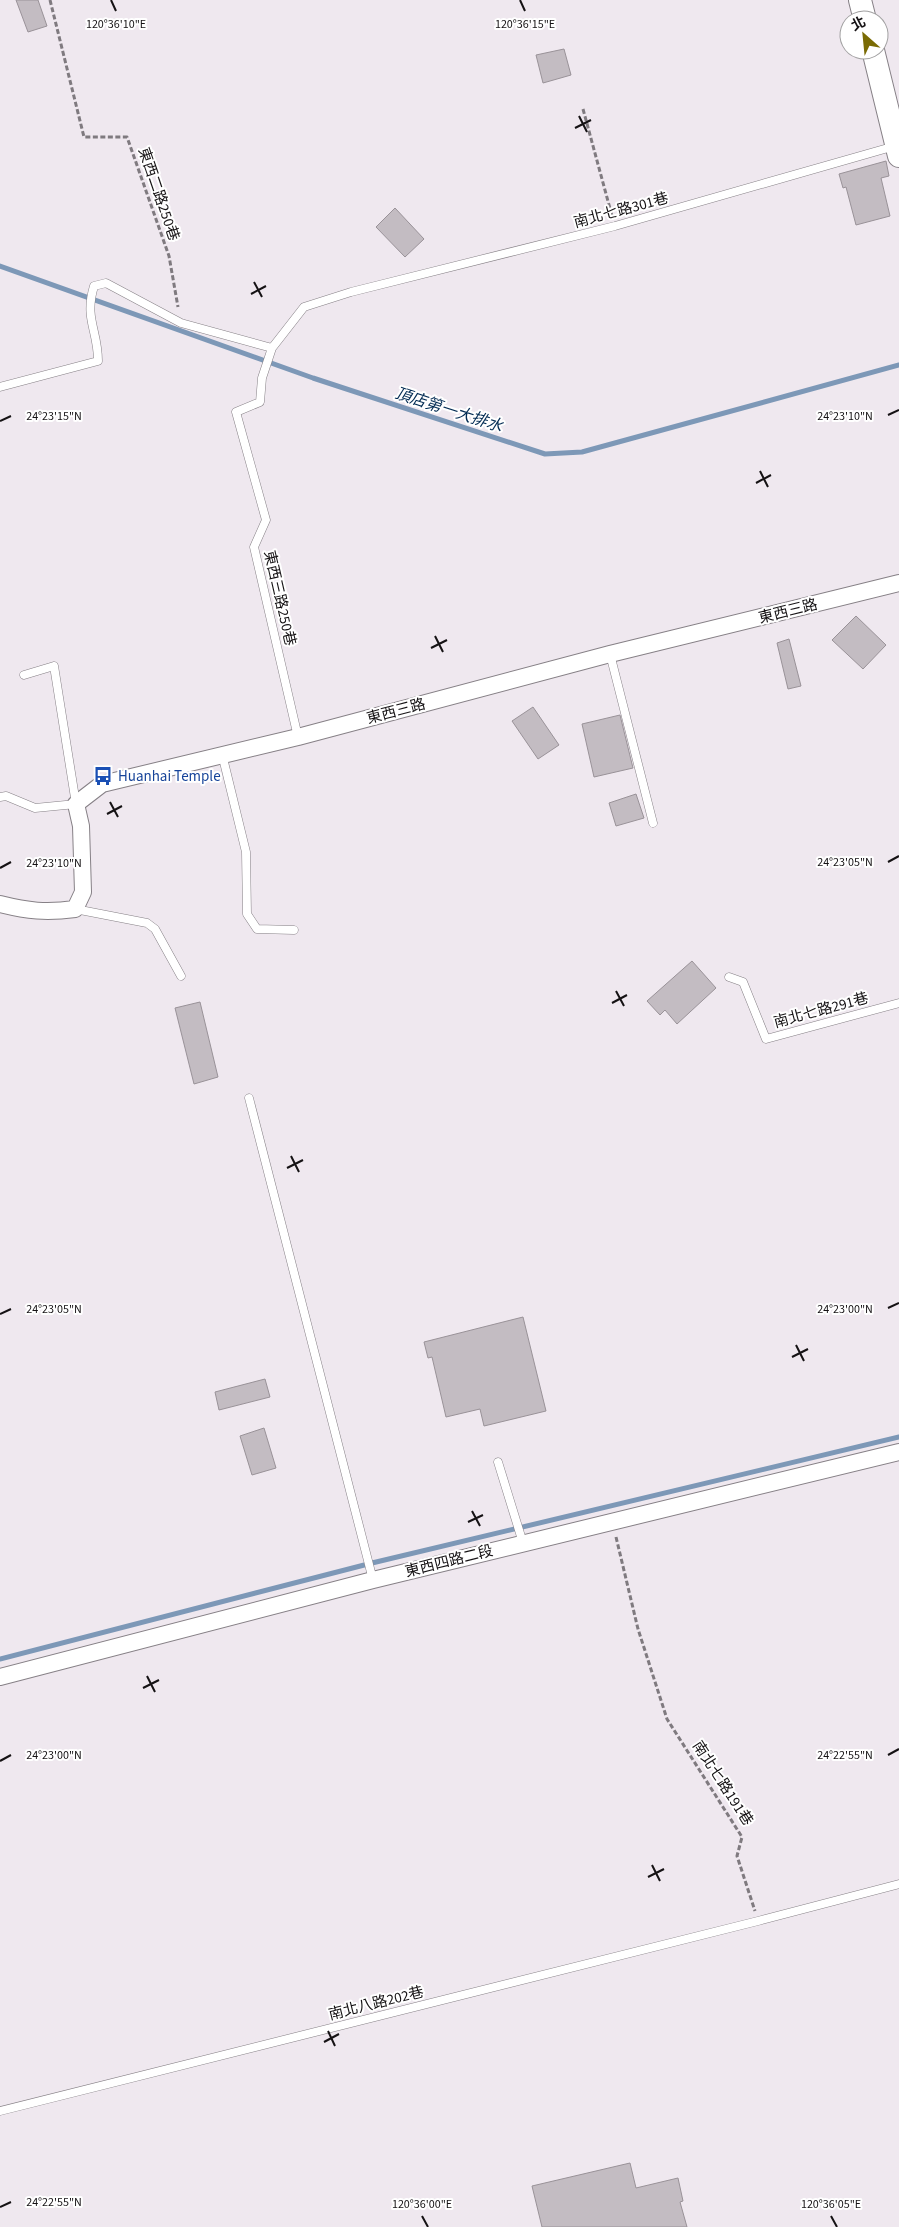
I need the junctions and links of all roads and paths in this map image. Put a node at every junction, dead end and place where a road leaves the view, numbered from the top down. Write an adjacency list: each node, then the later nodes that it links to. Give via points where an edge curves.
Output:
1 (50, 0): 7 (path, 東西二路250巷, via 84,137 127,137 169,256)
2 (875, 60): 4 (street)
3 (583, 109): 5 (path)
4 (898, 151): 5 (lane, 南北七路301巷)
5 (615, 226): 6 (lane, 南北七路301巷)
6 (350, 292): 8 (lane, 東西三路250巷, via 304,306)
7 (181, 322): 8 (lane); 9 (lane, via 106,282 94,286 89,303 98,361)
8 (272, 348): 13 (lane, 東西三路250巷, via 262,378 260,402 236,412 266,520 254,547)
9 (0, 387)
10 (899, 584): 11 (street, 東西三路)
11 (610, 654): 13 (street, 東西三路); 17 (lane)
12 (24, 675): 16 (lane, via 54,666)
13 (298, 737): 14 (street, 東西三路)
14 (222, 754): 16 (street, 東西三路, via 102,784); 20 (lane, via 246,852 247,914 257,929)
15 (0, 796): 16 (lane, via 35,808)
16 (76, 804): 19 (street, via 81,826 83,892)
17 (653, 823)
18 (0, 904): 19 (street, via 28,912)
19 (75, 909): 21 (lane, via 147,923 155,929)
20 (294, 930)
21 (181, 976)
22 (729, 978): 23 (lane, 南北七路291巷, via 743,982 766,1039)
23 (899, 1003)
24 (249, 1098): 29 (lane)
25 (899, 1452): 27 (street, 東西四路二段)
26 (498, 1462): 28 (lane)
27 (612, 1521): 28 (street, 東西四路二段); 32 (path, 南北七路191巷, via 638,1629 667,1719 742,1837 737,1856)
28 (523, 1543): 29 (street, 東西四路二段)
29 (373, 1580): 30 (street, 東西四路二段)
30 (0, 1677)
31 (899, 1884): 32 (lane)
32 (758, 1921): 33 (lane, 南北八路202巷)
33 (0, 2111)

